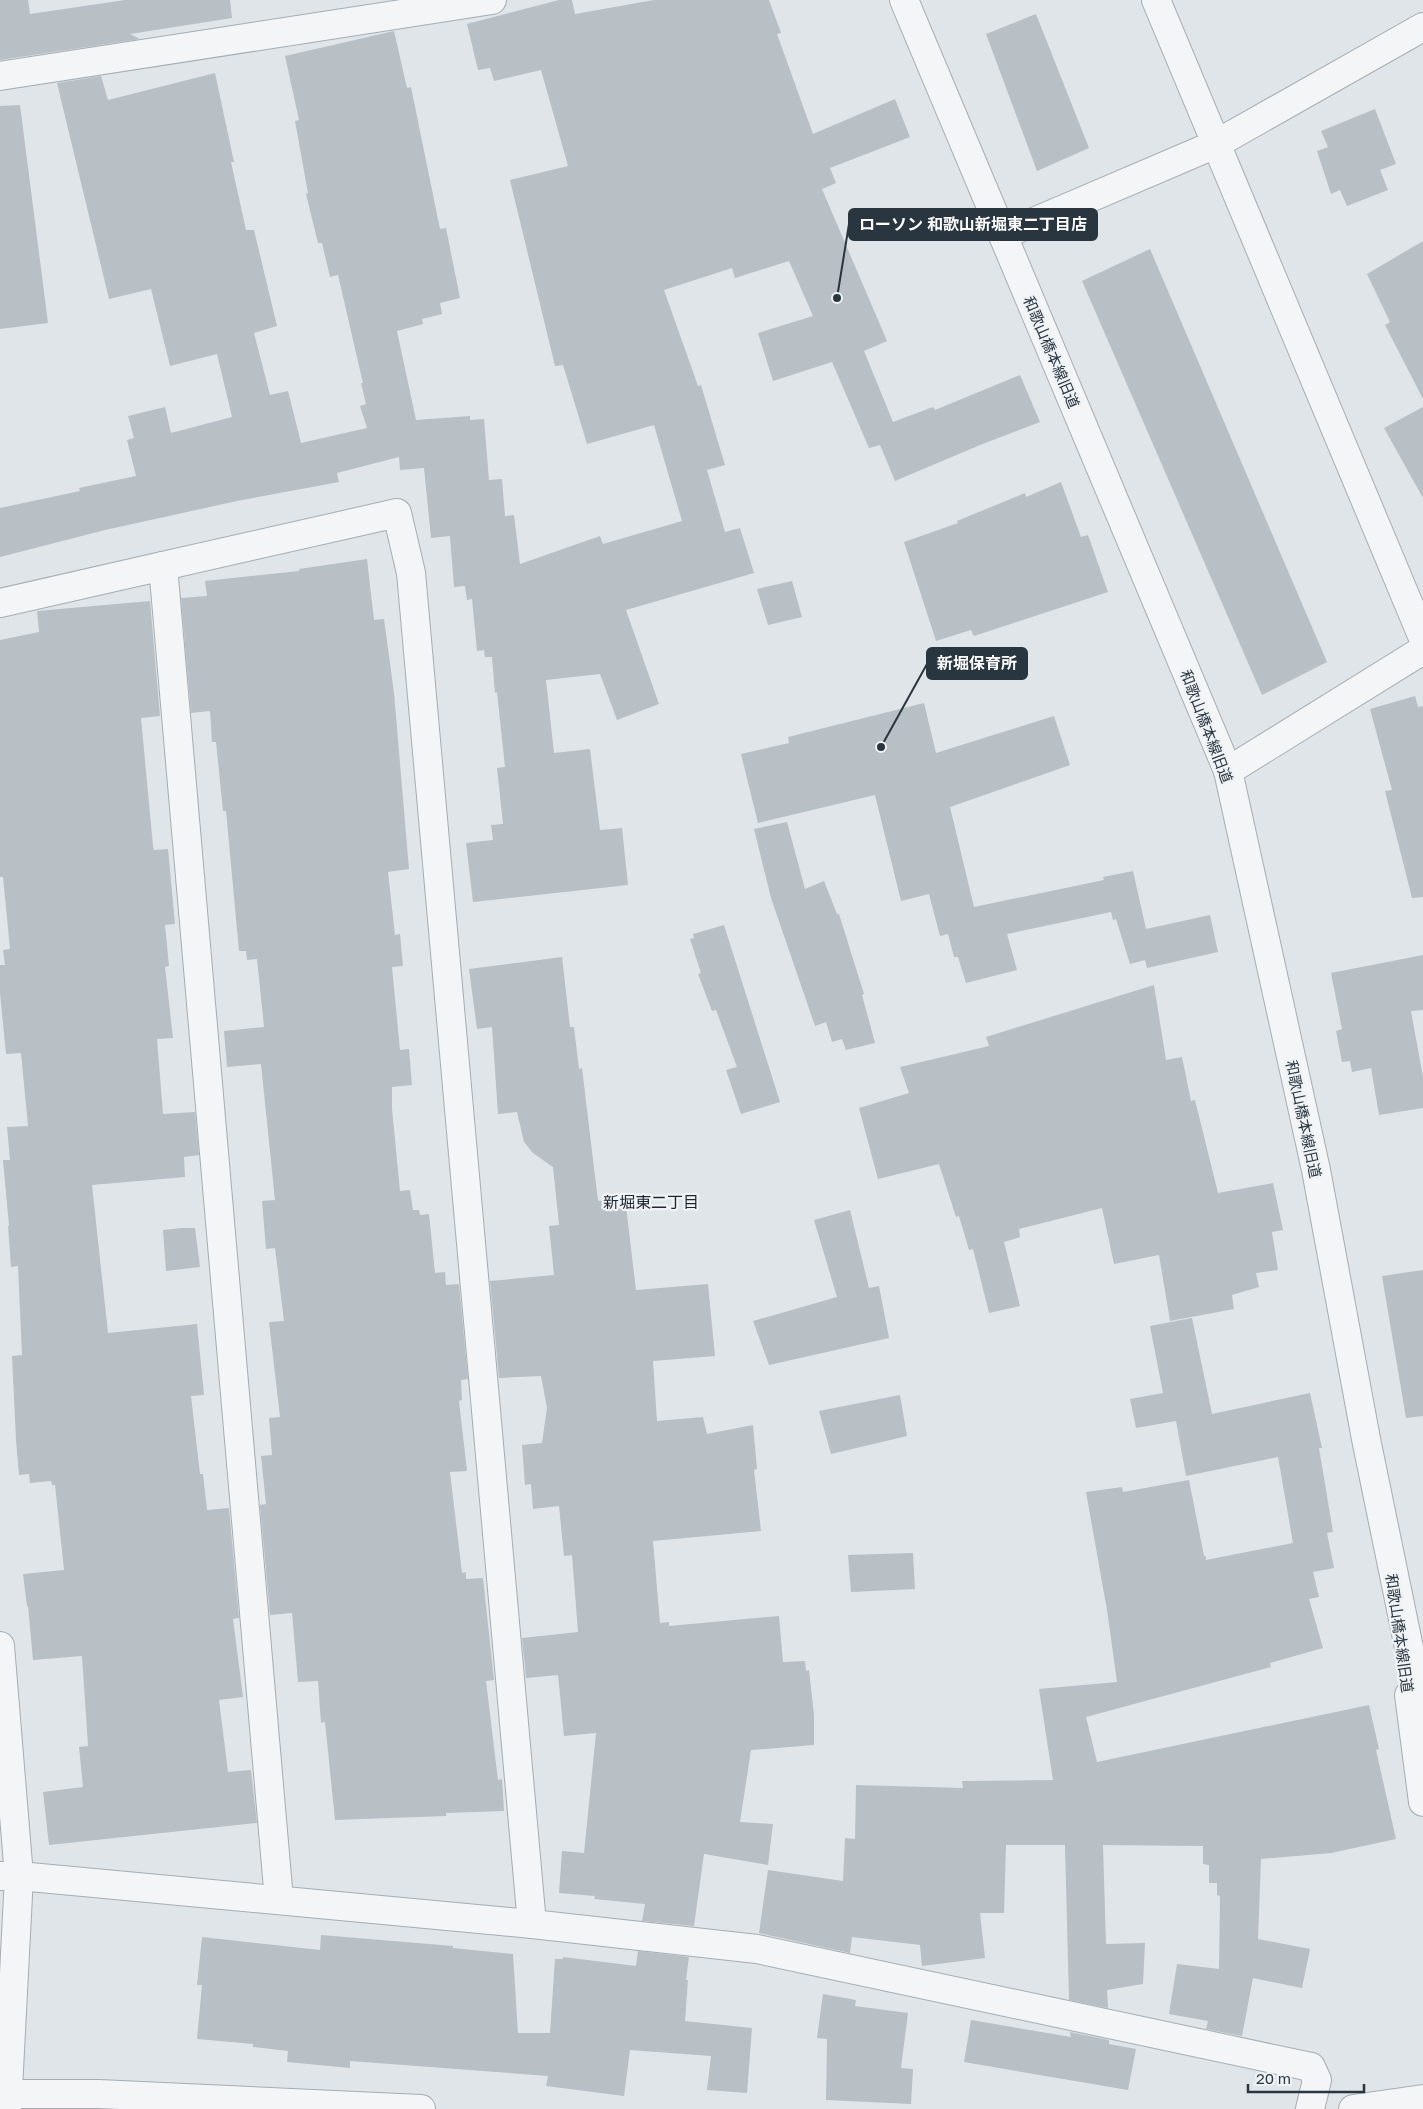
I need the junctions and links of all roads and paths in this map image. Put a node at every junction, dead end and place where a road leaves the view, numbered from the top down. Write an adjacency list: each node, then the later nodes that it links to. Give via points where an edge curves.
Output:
1 (904, 0): 7 (street, 和歌山橋本線旧道)
2 (1156, 0): 6 (street)
3 (484, 1): 5 (street)
4 (1423, 27): 6 (street)
5 (0, 76)
6 (1216, 144): 7 (street); 10 (street)
7 (1003, 235): 12 (street, 和歌山橋本線旧道)
8 (163, 566): 9 (street); 18 (street); 19 (street, via 397,513 411,573)
9 (0, 603)
10 (1423, 638)
11 (1423, 650): 12 (street)
12 (1228, 771): 13 (street, 和歌山橋本線旧道, via 1316,1170)
13 (1389, 1553): 15 (street, 和歌山橋本線旧道); 16 (street, 和歌山橋本線旧道)
14 (0, 1646): 17 (street)
15 (1423, 1716)
16 (1423, 1802)
17 (10, 1876): 18 (street); 20 (street)
18 (280, 1900): 19 (street)
19 (532, 1924): 23 (street, via 757,1949 1311,2067 1317,2080)
20 (5, 2099): 22 (street, via 99,2094)
21 (1423, 2100): 24 (street); 25 (street)
22 (421, 2109)
23 (1310, 2109)
24 (1353, 2109)
25 (1421, 2109)

